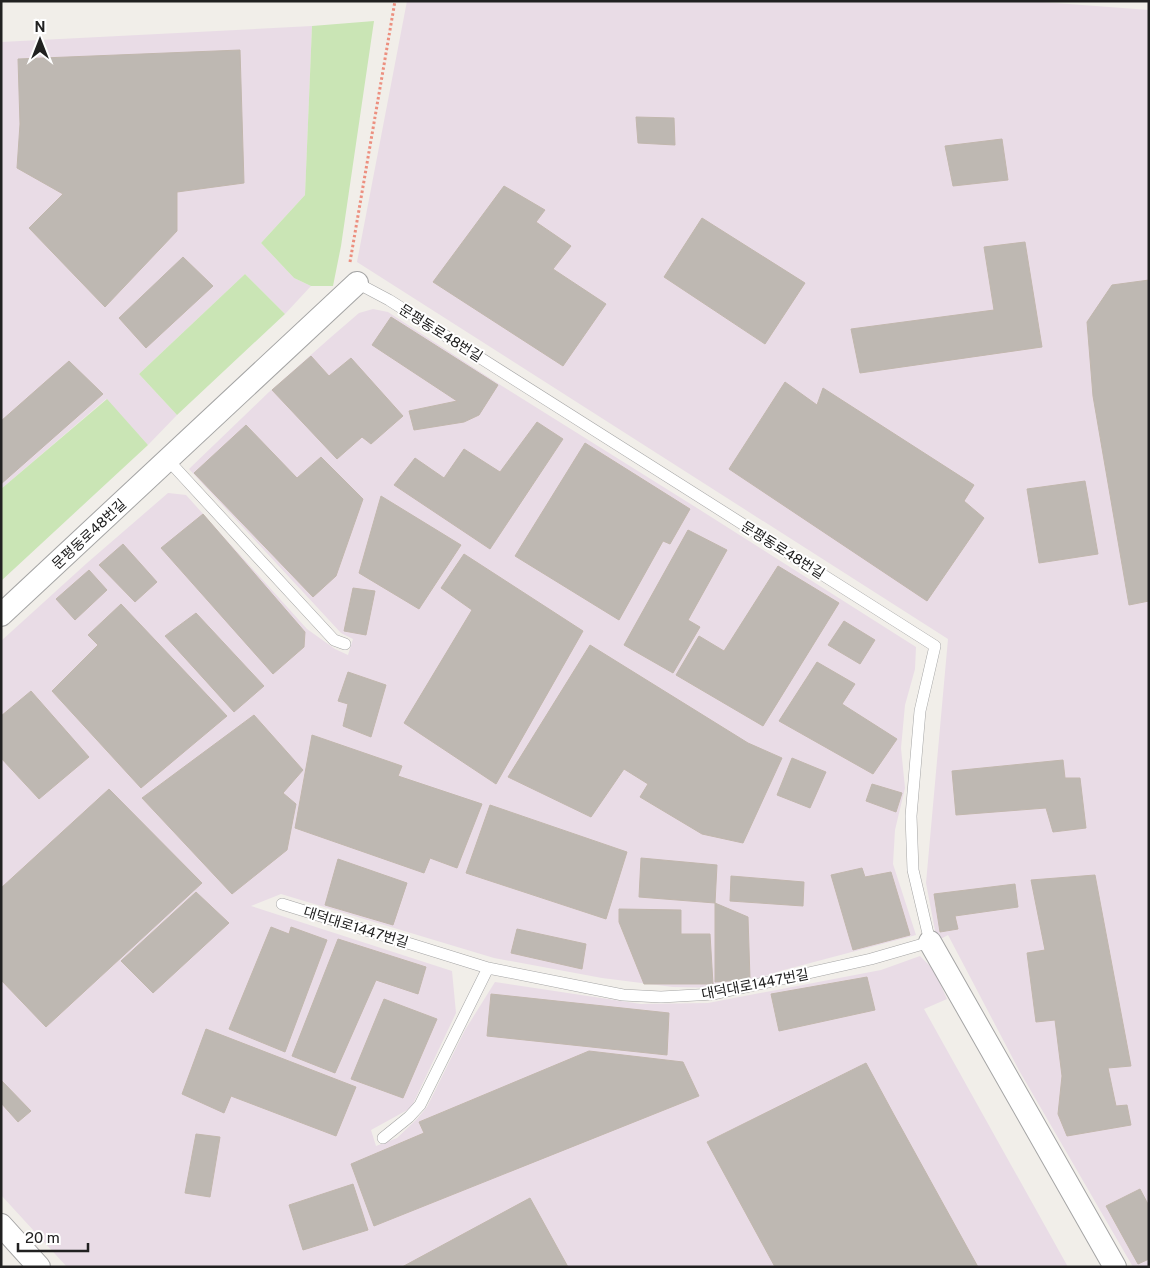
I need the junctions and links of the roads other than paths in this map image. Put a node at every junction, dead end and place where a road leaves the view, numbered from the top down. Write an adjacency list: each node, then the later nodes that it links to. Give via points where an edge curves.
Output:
1 (358, 283): 2 (street, 문평동로48번길); 6 (lane, 문평동로48번길, via 398,305 935,646 920,711 912,816 913,870)
2 (168, 460): 3 (street, 문평동로48번길); 4 (lane, via 334,640)
3 (1, 616)
4 (345, 644)
5 (282, 904): 7 (lane, 대덕대로1447번길)
6 (930, 942): 7 (lane, 대덕대로1447번길, via 871,959 705,995 623,995); 11 (street)
7 (488, 968): 8 (lane, via 420,1105)
8 (383, 1138)
9 (1, 1225): 10 (street)
10 (39, 1267)
11 (1115, 1267)

